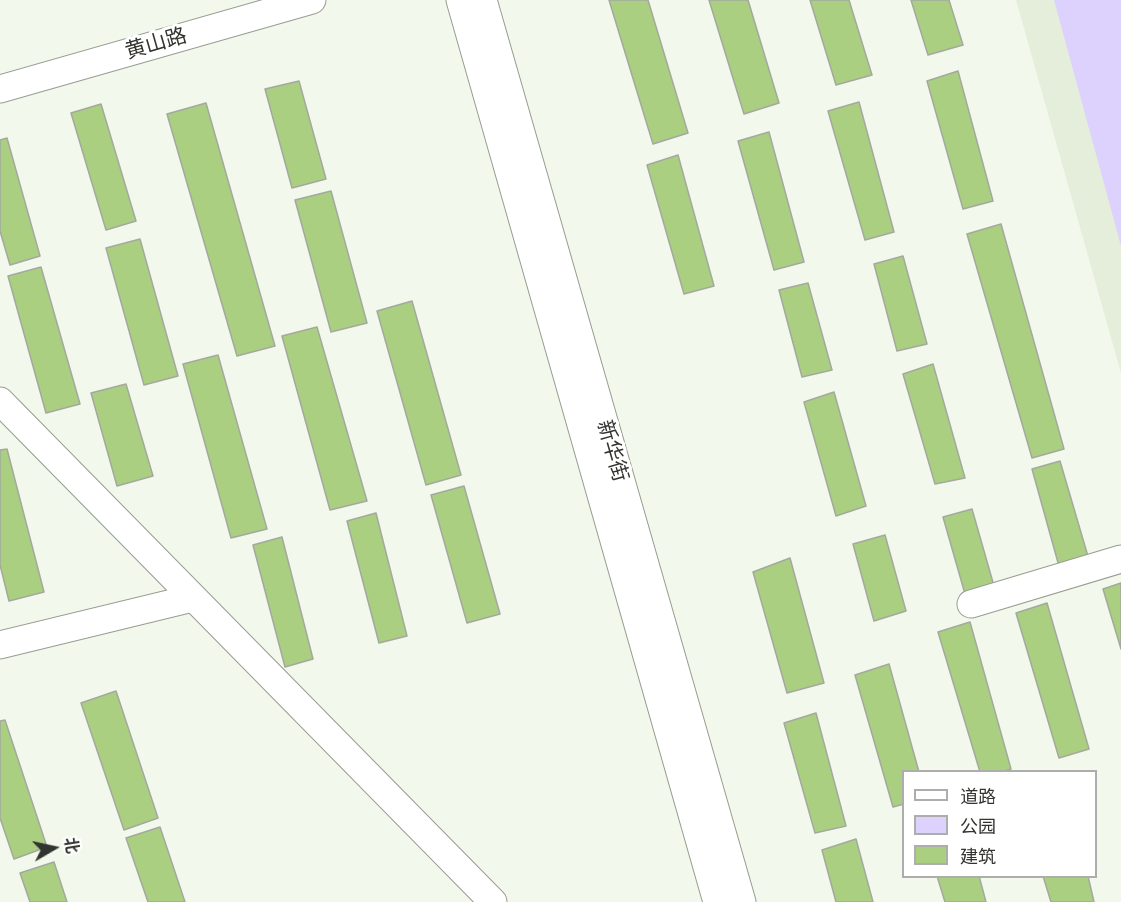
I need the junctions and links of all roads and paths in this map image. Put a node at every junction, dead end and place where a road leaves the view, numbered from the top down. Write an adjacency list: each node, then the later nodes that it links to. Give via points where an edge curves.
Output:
1 (312, 0): 4 (street, 黄山路)
2 (460, 0): 11 (street, 新华街)
3 (483, 0): 12 (street, 新华街)
4 (0, 89)
5 (0, 401): 7 (street)
6 (1121, 560): 8 (street)
7 (193, 598): 9 (street); 10 (street)
8 (971, 604)
9 (0, 645)
10 (494, 902)
11 (717, 902)
12 (742, 902)

